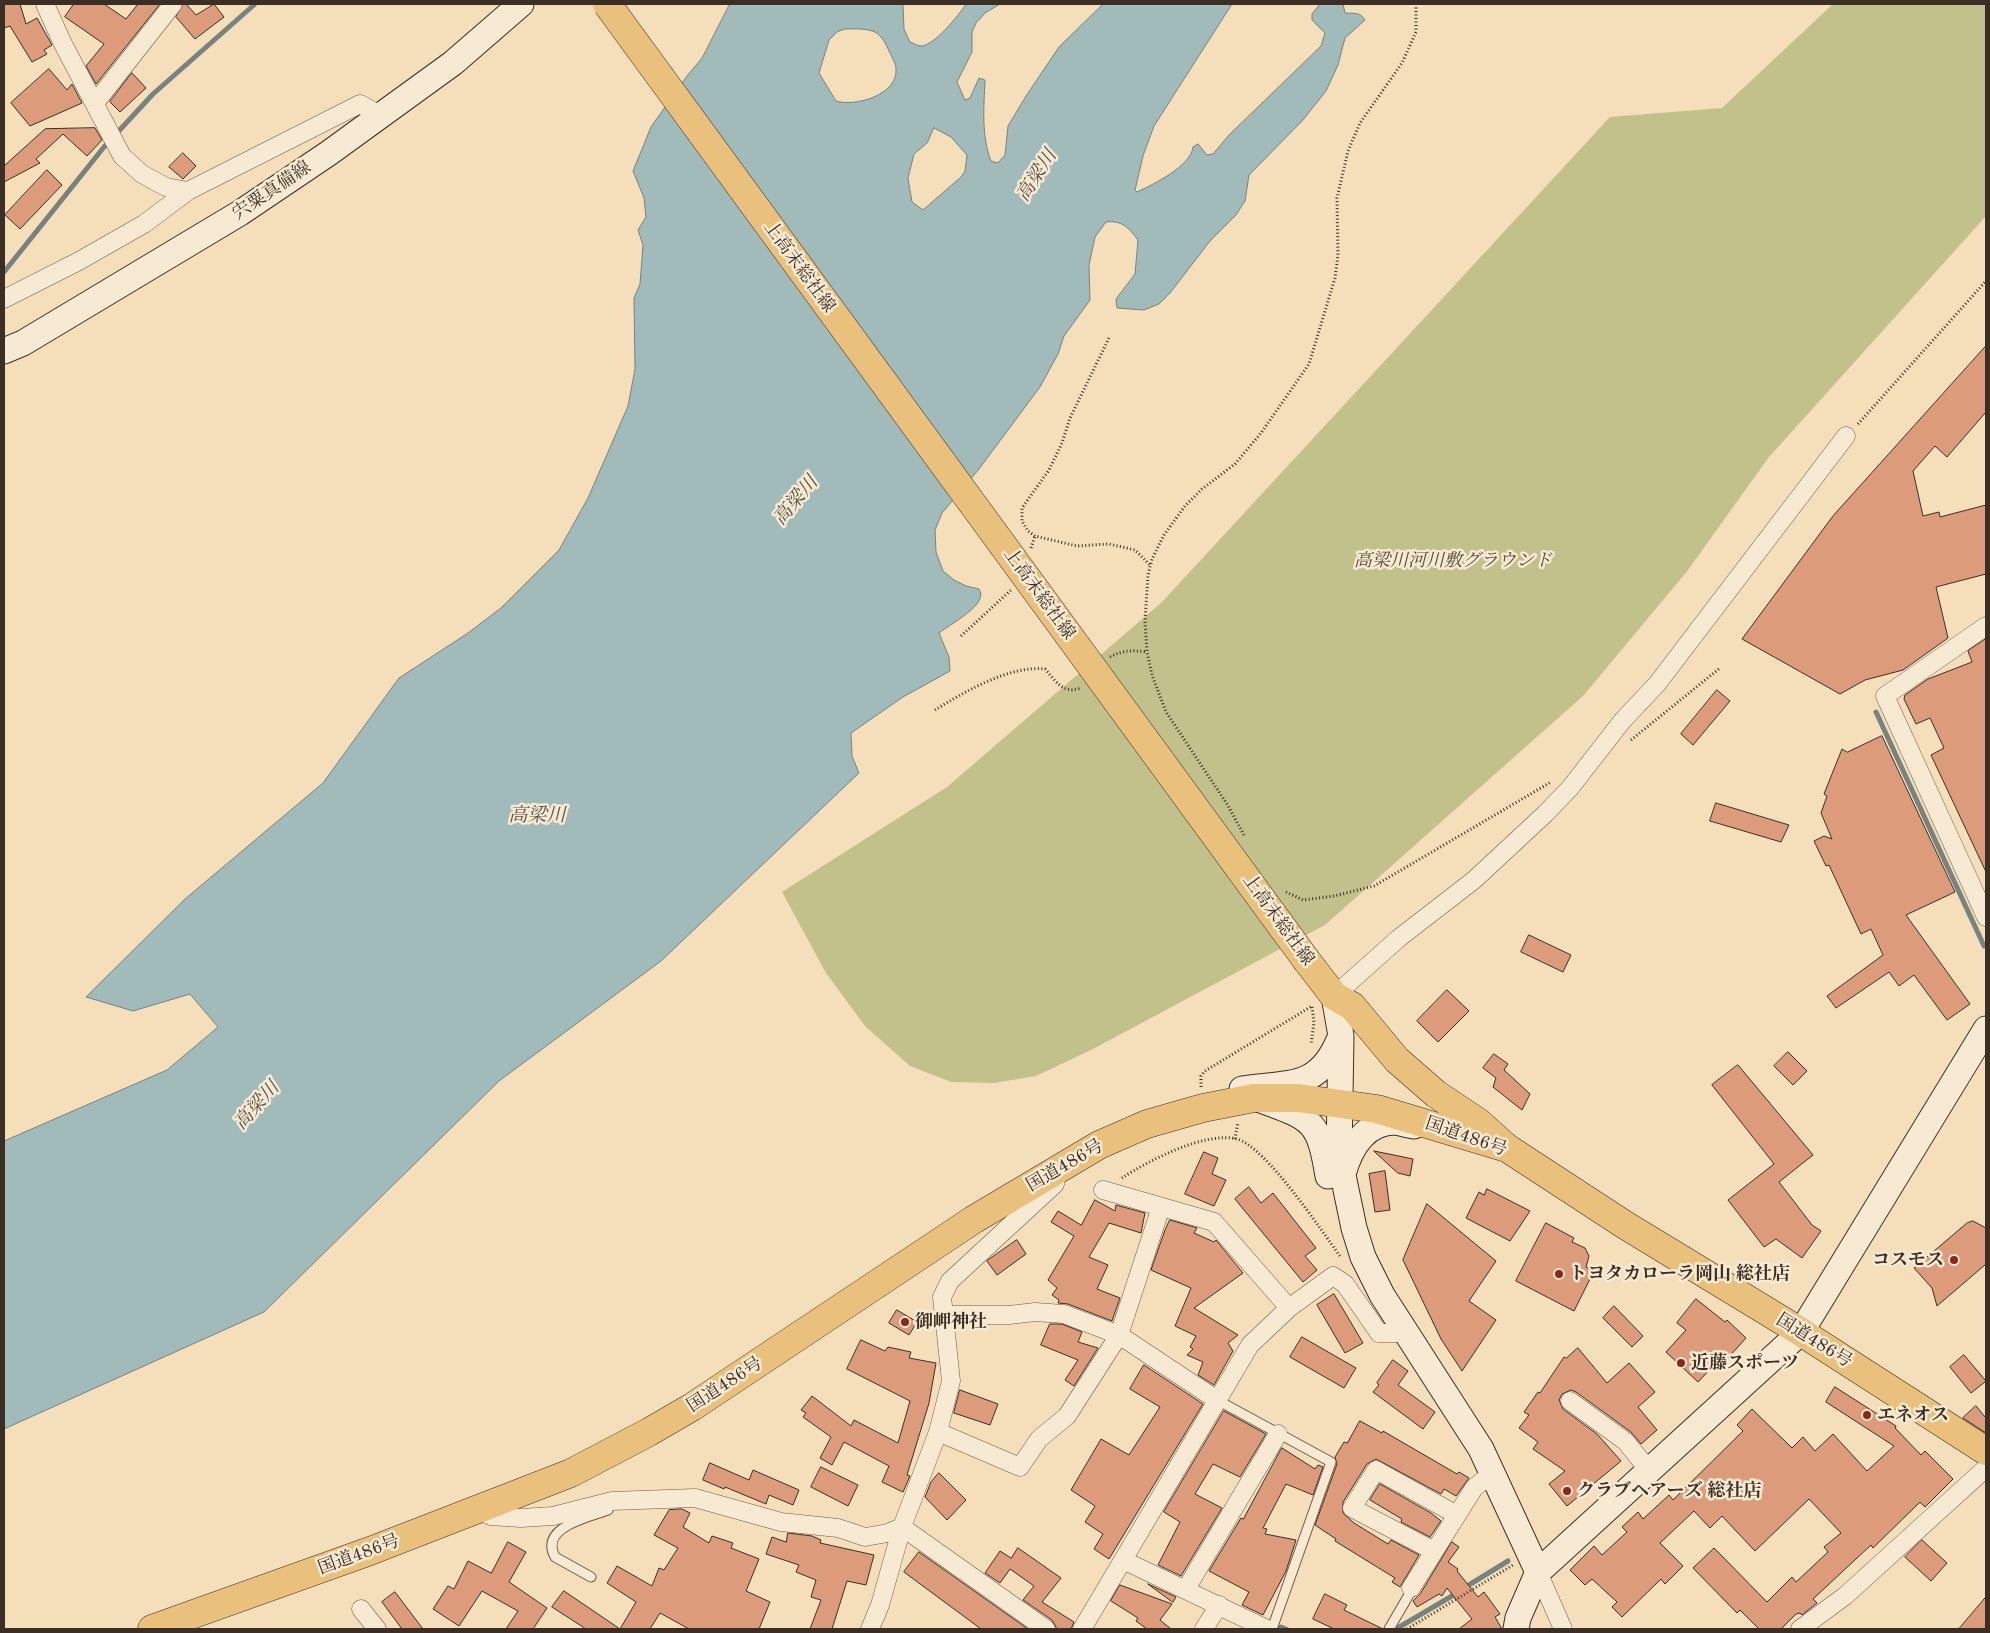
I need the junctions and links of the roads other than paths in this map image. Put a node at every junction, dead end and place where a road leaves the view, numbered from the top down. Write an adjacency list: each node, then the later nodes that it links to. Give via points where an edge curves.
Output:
1 (45, 4): 5 (street)
2 (173, 4): 5 (street)
3 (521, 4): 6 (street, 宍粟真備線, via 452,63)
4 (607, 4): 13 (main road, 上高末総社線, bridge)
5 (95, 104): 7 (street, via 122,156 142,174 166,187)
6 (380, 115): 7 (street, via 360,104); 9 (street, 宍粟真備線, via 240,213 40,333)
7 (188, 191): 8 (street, via 144,224)
8 (4, 299)
9 (4, 351)
10 (1846, 436): 13 (street, via 1657,684 1623,720 1570,788 1474,880 1399,938)
11 (1986, 626): 12 (street, via 1885,696)
12 (1986, 917)
13 (1334, 996): 15 (street); 20 (main road, 上高末総社線, via 1352,1006 1391,1054 1416,1077 1478,1122)
14 (1986, 1029): 28 (street)
15 (1341, 1036): 17 (street); 18 (street, via 1332,1058 1310,1078 1233,1090)
16 (1254, 1098): 17 (main road, 国道486号); 18 (main road, 国道486号); 25 (street, via 1311,1122 1323,1148 1332,1200 1339,1216)
17 (1340, 1102): 19 (main road, 国道486号); 22 (street)
18 (1208, 1107): 21 (main road, 国道486号, via 1125,1133)
19 (1439, 1126): 20 (main road, 国道486号); 22 (street, via 1422,1127 1396,1122 1366,1131 1349,1154)
20 (1507, 1148): 28 (main road, 国道486号, via 1625,1225)
21 (1057, 1169): 27 (street, via 1055,1184 950,1281 942,1297); 40 (main road, 国道486号, via 973,1220 650,1432 572,1473)
22 (1342, 1175): 25 (street)
23 (1103, 1190): 24 (street)
24 (1161, 1207): 26 (street, via 1214,1222); 30 (street)
25 (1354, 1228): 29 (street, via 1372,1275)
26 (1289, 1308): 29 (street, via 1333,1276 1345,1284 1379,1333); 31 (street, via 1250,1345)
27 (944, 1315): 30 (street, via 1064,1314); 33 (street, via 951,1381)
28 (1801, 1332): 35 (main road, 国道486号); 37 (street)
29 (1407, 1334): 38 (street, via 1481,1449)
30 (1119, 1335): 31 (street); 33 (street, via 1067,1416 1039,1439 1020,1467)
31 (1218, 1400): 34 (lane); 44 (street)
32 (1570, 1401): 37 (street, via 1625,1441)
33 (938, 1432): 42 (street)
34 (1278, 1434): 48 (street); 51 (lane, via 1331,1462)
35 (1986, 1451)
36 (1986, 1468): 61 (street, via 1845,1596)
37 (1648, 1469): 45 (street)
38 (1492, 1473): 41 (street, via 1474,1488); 45 (street)
39 (628, 1499): 40 (street, via 553,1516 491,1516); 42 (street, via 695,1498 781,1522 838,1528 865,1537 888,1534); 46 (lane, via 553,1535 555,1557)
40 (478, 1510): 52 (main road, 国道486号)
41 (1457, 1515): 43 (street); 43 (street, via 1376,1470 1352,1508)
42 (902, 1527): 54 (street); 55 (street)
43 (1434, 1551): 47 (street)
44 (1123, 1560): 48 (street); 56 (street)
45 (1527, 1568): 59 (street); 60 (street)
46 (591, 1577)
47 (1411, 1588): 58 (lane)
48 (1186, 1589): 49 (street)
49 (1220, 1605): 51 (street); 57 (street)
50 (361, 1609): 53 (street)
51 (1270, 1627)
52 (152, 1629)
53 (377, 1629)
54 (870, 1629)
55 (1046, 1629)
56 (1082, 1629)
57 (1204, 1629)
58 (1389, 1629)
59 (1516, 1629)
60 (1563, 1629)
61 (1800, 1629)

